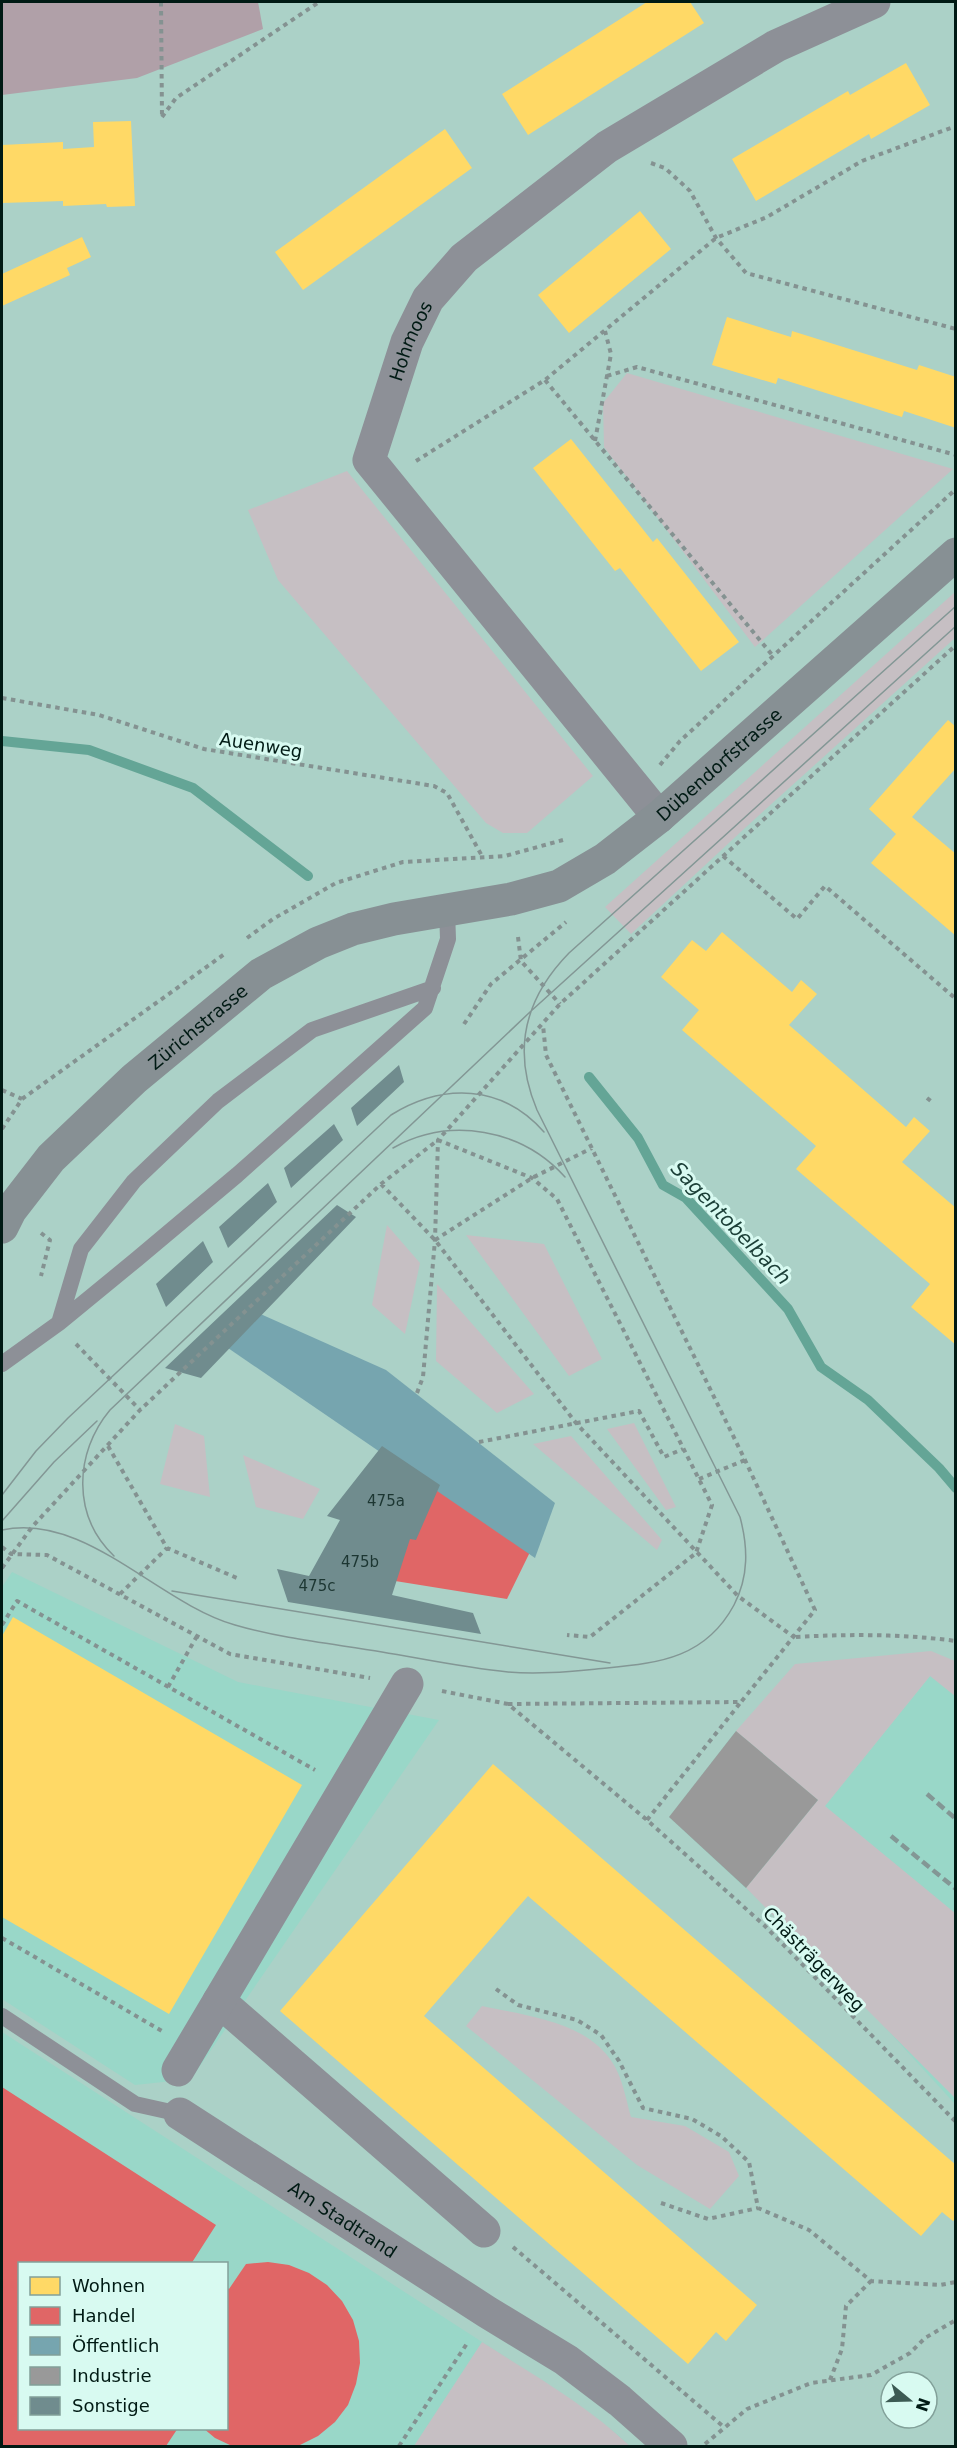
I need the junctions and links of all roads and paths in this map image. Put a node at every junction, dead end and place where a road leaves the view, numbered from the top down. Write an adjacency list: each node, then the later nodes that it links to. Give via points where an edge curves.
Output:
1 (161, 2): 2 (path, via 162,117 176,98)
2 (319, 2)
3 (874, 2): 5 (street, Hohmoos, via 776,46)
4 (956, 126): 6 (path, via 862,161 767,217)
5 (607, 147): 6 (path, via 665,168 690,191); 13 (street, Hohmoos, via 464,258 428,299 407,342)
6 (716, 238): 7 (path, via 746,273); 8 (path)
7 (956, 329)
8 (605, 331): 9 (path, via 611,354); 10 (path)
9 (607, 376): 11 (path); 12 (path, via 637,367)
10 (545, 380): 11 (path); 13 (path)
11 (595, 441): 17 (path)
12 (956, 455)
13 (377, 470): 19 (street)
14 (956, 489): 17 (path)
15 (956, 554): 20 (street, Dübendorfstrasse)
16 (956, 645): 22 (path)
17 (773, 656): 19 (path, via 680,741)
18 (2, 698): 21 (path, Auenweg, via 99,715 204,749 428,784 447,793 482,856 505,856)
19 (637, 791): 20 (street)
20 (658, 817): 23 (street, Dübendorfstrasse, via 605,859 559,886)
21 (567, 839)
22 (723, 856): 28 (path, via 797,920 825,886); 29 (path)
23 (447, 910): 27 (lane, via 448,939); 40 (street, Zürichstrasse, via 353,929 318,943 261,975 134,1079 51,1158)
24 (571, 918): 26 (path)
25 (518, 937): 26 (path)
26 (521, 961): 29 (path); 30 (path, via 491,984)
27 (433, 988): 44 (lane, via 425,1008 237,1175); 44 (lane, via 312,1030 218,1101 134,1181 81,1249)
28 (956, 999)
29 (560, 1004): 31 (path)
30 (464, 1024)
31 (543, 1025): 36 (path); 37 (path, via 546,1055)
32 (2, 1090): 34 (path)
33 (927, 1098): 35 (path)
34 (21, 1099)
35 (932, 1102)
36 (438, 1140): 38 (path); 39 (path); 42 (path)
37 (592, 1148): 38 (path); 53 (path)
38 (532, 1178): 42 (path); 52 (path, via 557,1199)
39 (381, 1184): 42 (path); 48 (path)
40 (2, 1227)
41 (41, 1233): 43 (path, via 50,1240)
42 (435, 1240): 47 (path, via 423,1377); 49 (path)
43 (39, 1283)
44 (60, 1323): 46 (lane)
45 (80, 1350): 48 (path)
46 (2, 1364)
47 (417, 1394)
48 (140, 1410): 51 (path)
49 (576, 1422): 50 (path); 52 (path, via 639,1411 664,1457); 57 (path)
50 (479, 1442)
51 (108, 1446): 56 (path); 58 (path)
52 (683, 1449): 54 (path)
53 (745, 1460): 54 (path); 65 (path, via 815,1610)
54 (699, 1479): 57 (path, via 712,1505)
55 (2, 1547): 58 (path)
56 (167, 1548): 60 (path); 61 (path)
57 (696, 1553): 63 (path, via 590,1637); 65 (path, via 738,1596)
58 (11, 1554): 59 (path); 61 (path, via 47,1555)
59 (2, 1568)
60 (237, 1578)
61 (120, 1594): 64 (path)
62 (2, 1625): 68 (path, via 17,1601)
63 (567, 1635)
64 (197, 1636): 67 (path, via 230,1654); 68 (path)
65 (795, 1638): 66 (path, via 839,1636); 69 (path)
66 (955, 1642)
67 (407, 1684): 70 (path); 71 (street)
68 (168, 1687): 71 (path)
69 (741, 1702): 70 (path); 72 (path)
70 (508, 1704): 72 (path, Chästrägerweg)
71 (345, 1788): 75 (street)
72 (647, 1820): 79 (path, Chästrägerweg, via 764,1925)
73 (2, 1938): 77 (path)
74 (496, 1989): 81 (path, via 518,2004 577,2020 601,2035 643,2108 692,2119 721,2136 748,2162)
75 (219, 2001): 77 (street); 82 (street)
76 (2, 2016): 78 (lane, Am Stadtrand, via 135,2104)
77 (184, 2059)
78 (180, 2114): 90 (street, Am Stadtrand, via 566,2360 620,2400)
79 (956, 2122)
80 (661, 2203): 81 (path, via 708,2219)
81 (758, 2208): 83 (path, via 809,2230)
82 (484, 2231): 88 (path, via 496,2233)
83 (871, 2281): 84 (path, via 940,2286); 87 (path, via 846,2306 842,2349)
84 (956, 2282)
85 (956, 2320): 87 (path, via 871,2375)
86 (474, 2333): 89 (path)
87 (830, 2381): 88 (path, via 811,2383 747,2409)
88 (725, 2428): 91 (path)
89 (399, 2446)
90 (671, 2446)
91 (702, 2446)

